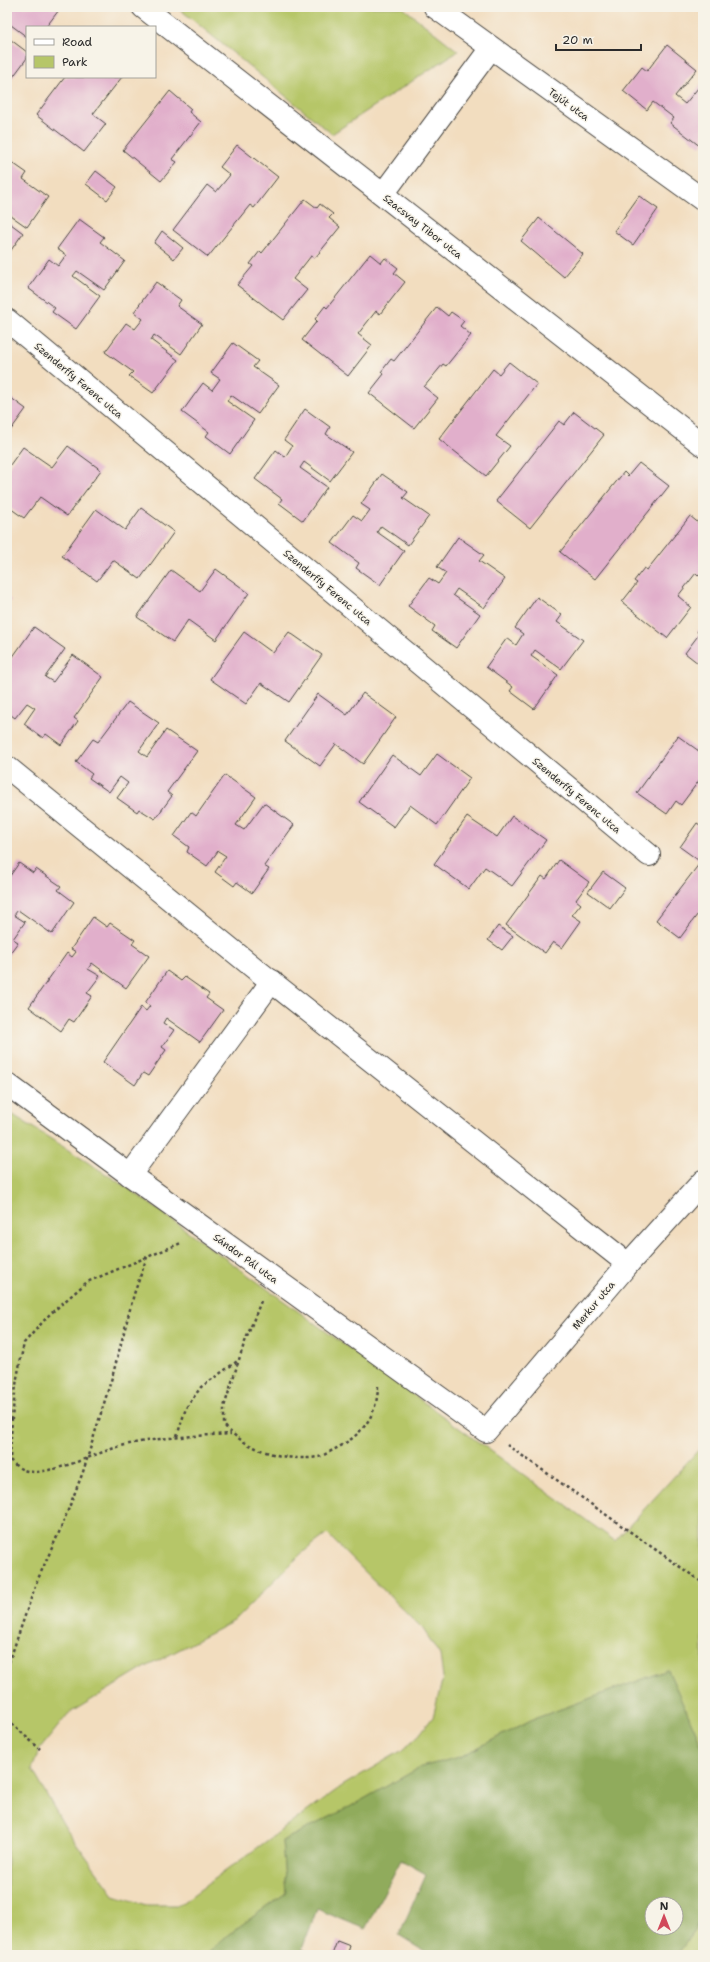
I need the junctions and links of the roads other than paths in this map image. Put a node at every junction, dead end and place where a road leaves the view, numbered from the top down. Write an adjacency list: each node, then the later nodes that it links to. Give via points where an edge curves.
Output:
1 (144, 7): 4 (street, Szacsvay Tibor utca)
2 (434, 7): 3 (street, Tejút utca)
3 (491, 48): 4 (street); 5 (street, Tejút utca)
4 (383, 194): 7 (street, Szacsvay Tibor utca)
5 (703, 200)
6 (7, 320): 9 (street, Szenderffy Ferenc utca)
7 (703, 445)
8 (7, 767): 10 (street)
9 (649, 855)
10 (272, 981): 12 (street); 14 (street)
11 (7, 1084): 12 (street, Sándor Pál utca)
12 (130, 1174): 15 (street, Sándor Pál utca)
13 (703, 1181): 14 (street, Merkur utca)
14 (628, 1264): 15 (street, Merkur utca)
15 (486, 1431)

